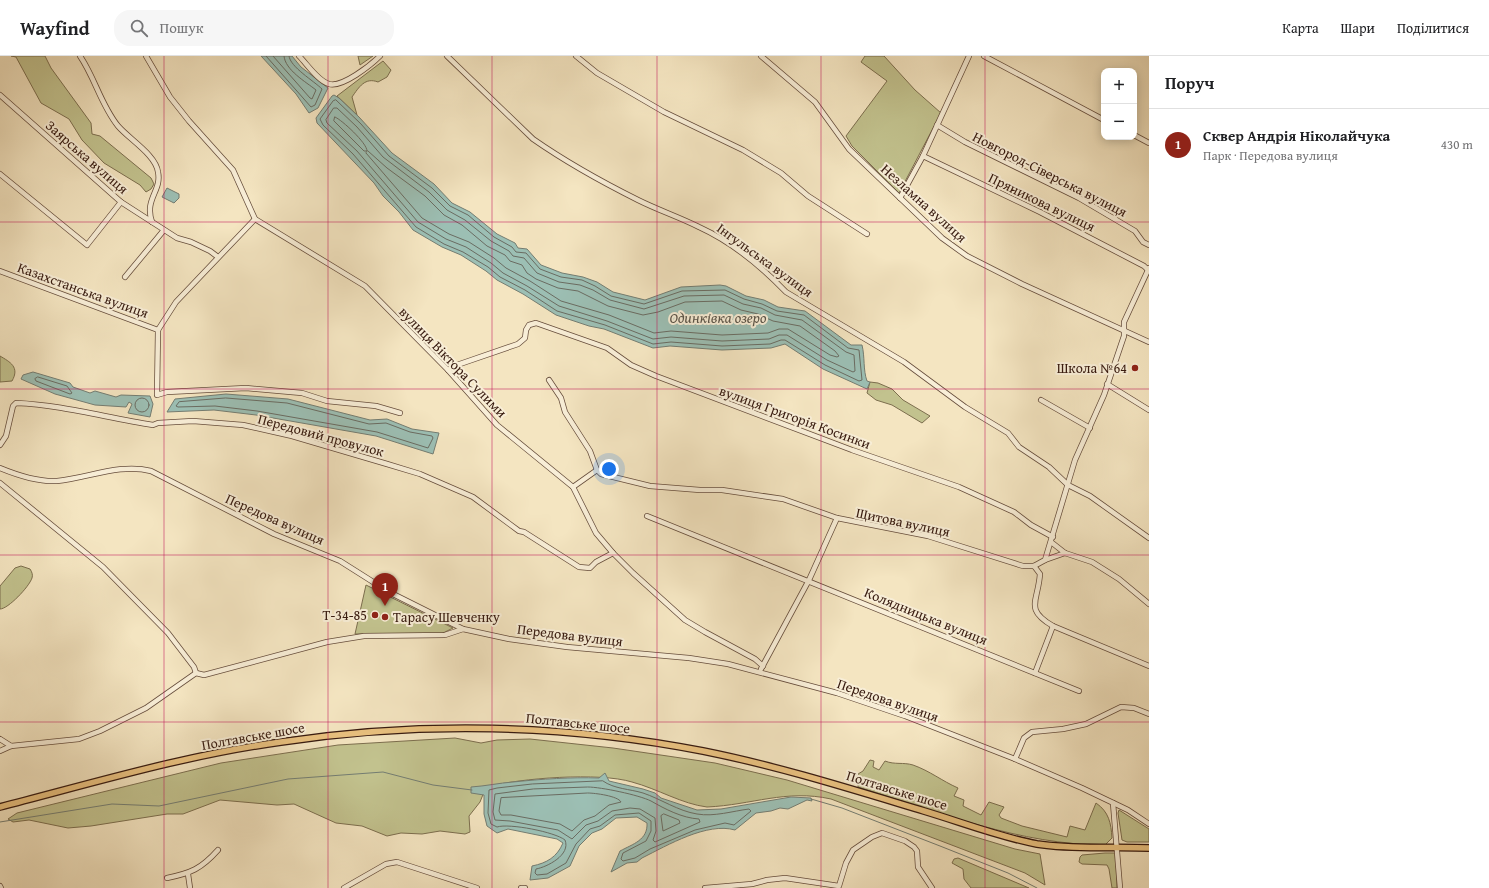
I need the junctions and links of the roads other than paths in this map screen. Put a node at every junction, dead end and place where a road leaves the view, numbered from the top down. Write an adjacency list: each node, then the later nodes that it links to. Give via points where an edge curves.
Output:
1 (80, 56): 20 (street, via 110,115 156,164 159,179 149,208)
2 (146, 56): 19 (street, via 170,97 233,170)
3 (299, 56): 4 (street, via 328,84 335,84 367,68)
4 (380, 56)
5 (447, 56): 42 (street, Інгульська вулиця, via 533,139 638,200 724,240 786,292 904,362 965,408 1008,433 1019,447)
6 (576, 56): 22 (street, via 597,73 664,112 743,150 781,173 808,196)
7 (761, 56): 17 (street, Незламна вулиця, via 815,102 849,149)
8 (969, 56): 12 (street)
9 (984, 56): 11 (street)
10 (0, 95): 18 (street, Заярська вулиця)
11 (1101, 118)
12 (937, 125): 15 (street); 23 (street, Новгород-Сіверська вулиця, via 965,142 1079,198 1135,231 1143,242)
13 (1137, 137): 14 (street)
14 (1149, 143)
15 (923, 156): 17 (street); 25 (street, Пряникова вулиця, via 1040,212)
16 (0, 174): 18 (street, via 87,245)
17 (900, 198): 29 (street, Незламна вулиця, via 942,238 967,256 1022,284)
18 (121, 202): 20 (street, Заярська вулиця)
19 (255, 219): 24 (street, Казахстанська вулиця); 31 (street, вулиця Віктора Сулими, via 365,286)
20 (152, 222): 21 (street, Заярська вулиця)
21 (164, 230): 24 (street, Заярська вулиця); 27 (street)
22 (867, 234)
23 (1149, 245)
24 (218, 257): 28 (street, Казахстанська вулиця, via 176,302)
25 (1148, 270): 29 (street, via 1124,322)
26 (0, 271): 28 (street, Казахстанська вулиця)
27 (125, 277)
28 (158, 330): 36 (street, Казахстанська вулиця, via 157,395 167,392 246,388 376,406)
29 (1125, 330): 30 (street, Незламна вулиця); 33 (street)
30 (1149, 342)
31 (448, 370): 43 (street, вулиця Віктора Сулими, via 497,425); 47 (street, вулиця Григорія Косинки, via 457,364 518,344 525,338 529,325 536,323 613,351 631,365 656,376 852,450 959,487 1014,512)
32 (550, 380): 40 (street)
33 (1107, 384): 35 (street); 37 (street)
34 (1041, 400): 37 (street)
35 (1149, 410)
36 (400, 413)
37 (1090, 428): 42 (street, via 1075,460)
38 (0, 445): 48 (street, Передовий провулок, via 6,436 13,406 16,403 62,407 153,425 193,421 243,425 292,436 420,474 447,485 473,497 519,531 579,567 590,568)
39 (0, 468): 55 (street, Передова вулиця, via 31,478 55,481 133,468 151,471 274,534 328,555 389,592)
40 (598, 470): 43 (street); 45 (street, Щитова вулиця, via 609,477 650,486 722,490 783,499)
41 (0, 484): 59 (street, via 103,567 168,634)
42 (1068, 485): 46 (street, Інгульська вулиця, via 1090,496); 47 (street)
43 (574, 487): 48 (street, вулиця Віктора Сулими, via 596,533)
44 (648, 516): 52 (street, Колядницька вулиця)
45 (837, 518): 51 (street, Щитова вулиця, via 928,536 1023,566); 52 (street)
46 (1149, 538)
47 (1052, 539): 49 (street, вулиця Григорія Косинки); 50 (street)
48 (613, 553): 56 (street, вулиця Віктора Сулими, via 686,620)
49 (1065, 553): 50 (street); 53 (street, вулиця Григорія Косинки, via 1092,562)
50 (1045, 560): 51 (street)
51 (1034, 566): 54 (street, via 1040,574 1034,606 1036,613)
52 (808, 580): 56 (street); 60 (street, Колядницька вулиця)
53 (1149, 604)
54 (1053, 626): 57 (street); 60 (street)
55 (464, 629): 58 (street, Передова вулиця, via 509,639 567,647 728,664); 59 (street, via 445,635 359,636 326,642 204,675)
56 (763, 666): 58 (street)
57 (1149, 666)
58 (759, 672): 66 (street, Передова вулиця, via 837,693 905,716)
59 (196, 673): 64 (street, via 126,720 93,734 79,739)
60 (1036, 673): 61 (street, Колядницька вулиця)
61 (1079, 691)
62 (1149, 714): 66 (street, via 1134,708 1121,707 1086,724 1032,732 1024,738)
63 (0, 739): 64 (street)
64 (11, 746): 65 (street)
65 (0, 751)
66 (1015, 759): 67 (street, Передова вулиця)
67 (1113, 803): 69 (street, Передова вулиця); 70 (street)
68 (0, 807): 70 (main road, Полтавське шосе, via 185,760 278,742 329,735 398,731 517,729 604,737 699,751 793,772 1035,843 1060,847)
69 (1149, 824)
70 (1117, 848): 71 (main road, Полтавське шосе); 83 (street)
71 (1149, 848)
72 (218, 850): 73 (street, via 205,864)
73 (188, 874): 74 (street); 76 (street)
74 (167, 878)
75 (838, 887): 81 (street, via 802,879 778,878 752,884); 82 (street, via 853,850 882,833 910,843 916,851 918,867)
76 (190, 888)
77 (344, 888): 78 (street, via 386,864 397,862)
78 (477, 888)
79 (521, 888): 80 (street)
80 (525, 888)
81 (705, 888)
82 (932, 888)
83 (1120, 888)

